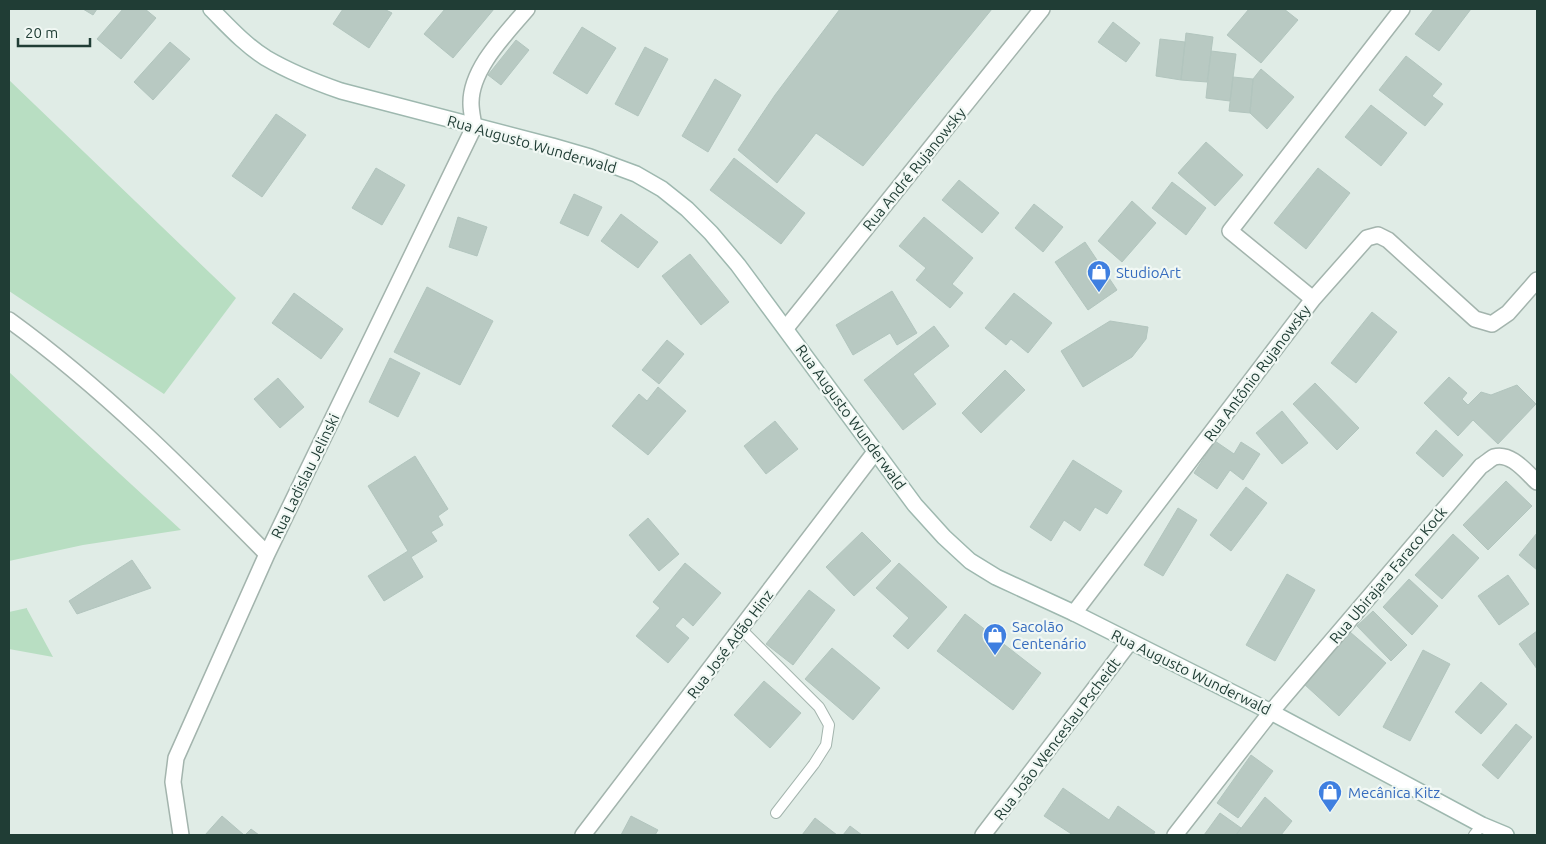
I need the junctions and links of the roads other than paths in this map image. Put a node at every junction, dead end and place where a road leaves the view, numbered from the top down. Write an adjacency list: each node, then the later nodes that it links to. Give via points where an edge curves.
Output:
1 (211, 9): 5 (street, Rua Augusto Wunderwald, via 233,32 265,57 302,77 341,92)
2 (527, 9): 5 (street, via 486,58 476,80 470,103)
3 (1042, 9): 9 (street, Rua André Rujanowsky)
4 (1402, 9): 7 (street, Rua Antônio Rujanowsky, via 1230,231)
5 (474, 127): 9 (street, Rua Augusto Wunderwald, via 590,157 636,174 662,190 712,233); 12 (street, Rua Ladislau Jelinski)
6 (1537, 280): 7 (street, via 1508,312 1492,324 1475,319 1388,240 1378,235 1367,238)
7 (1313, 299): 13 (street, Rua Antônio Rujanowsky)
8 (9, 320): 12 (street, via 82,377 142,431)
9 (786, 328): 10 (street, Rua Augusto Wunderwald)
10 (875, 452): 13 (street, Rua Augusto Wunderwald, via 915,505 970,560 996,577); 14 (street, Rua José Adão Hinz)
11 (1537, 482): 16 (street, Rua Ubirajara Faraco Kock, via 1505,457 1494,457 1481,466)
12 (267, 554): 19 (street, Rua Ladislau Jelinski, via 176,758 173,782)
13 (1074, 613): 15 (street, Rua Augusto Wunderwald)
14 (741, 629): 17 (lane, via 819,707 829,725 826,745); 20 (street, Rua José Adão Hinz)
15 (1130, 642): 16 (street, Rua Augusto Wunderwald); 21 (street, Rua João Wenceslau Pscheidt)
16 (1271, 712): 18 (street, Rua Augusto Wunderwald); 22 (street, Rua Ubirajara Faraco Kock)
17 (776, 812)
18 (1478, 830): 23 (street, Rua Augusto Wunderwald)
19 (181, 835)
20 (583, 835)
21 (983, 835)
22 (1175, 835)
23 (1506, 835)

